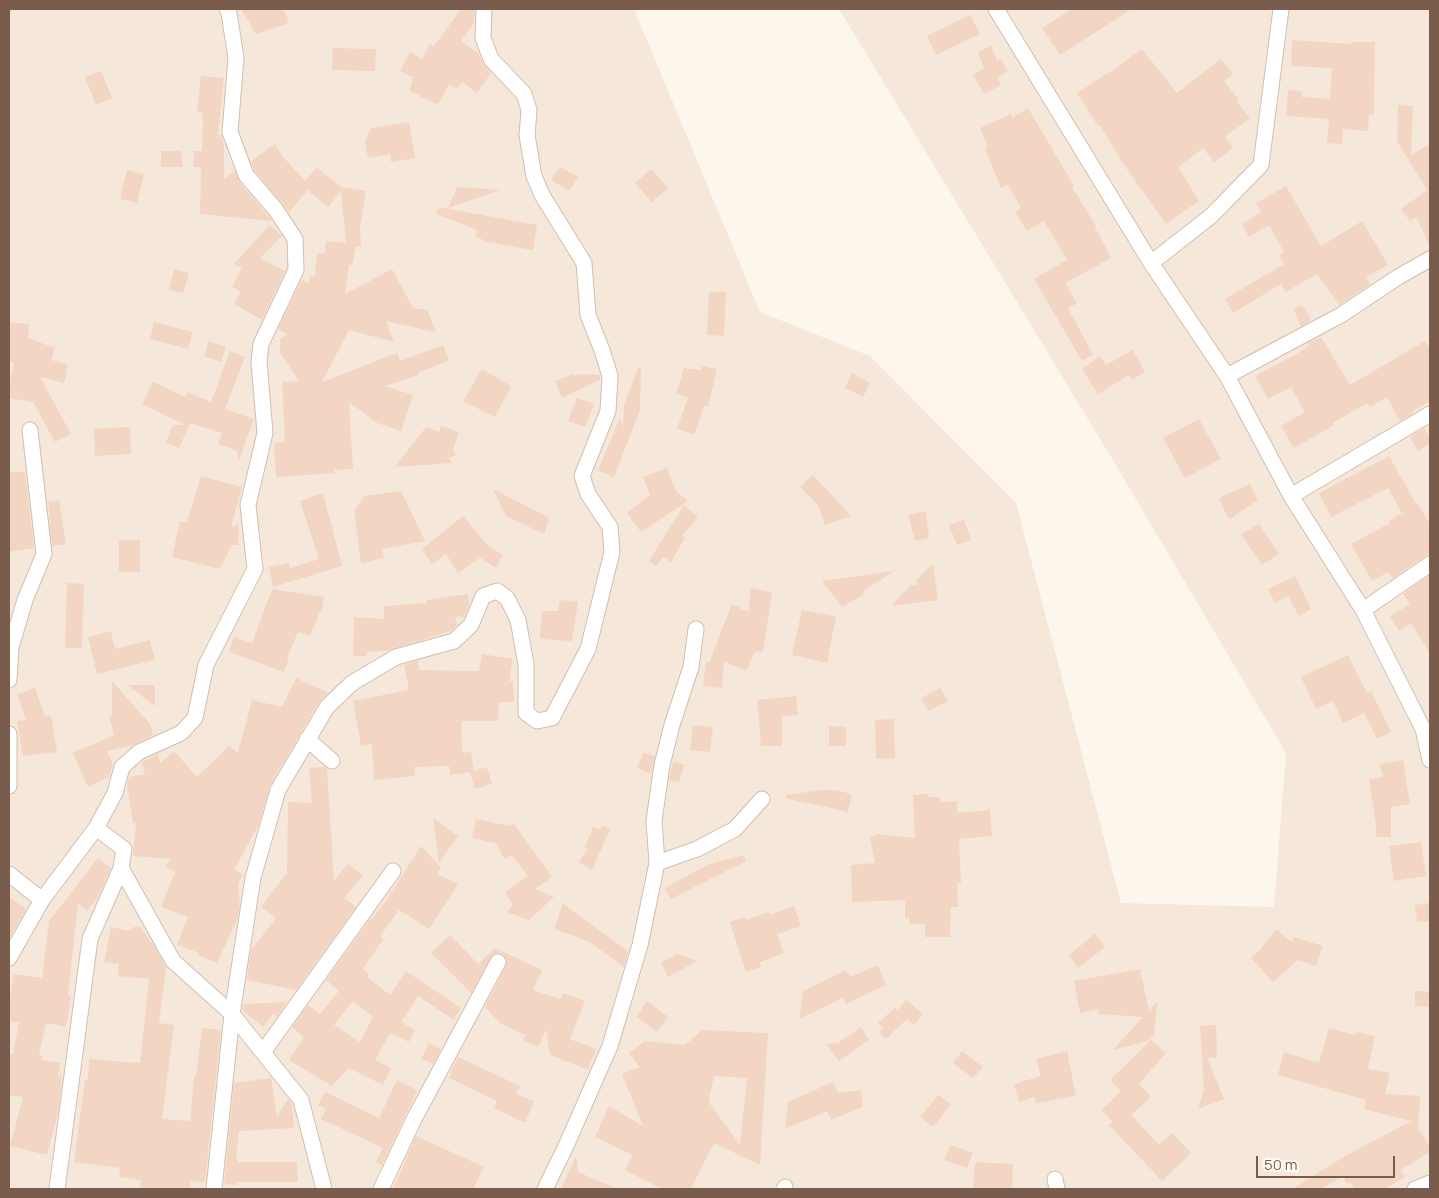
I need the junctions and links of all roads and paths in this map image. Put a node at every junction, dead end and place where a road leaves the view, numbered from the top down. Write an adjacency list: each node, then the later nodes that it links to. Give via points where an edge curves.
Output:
1 (226, 9): 22 (street, via 236,58 230,132 246,174 295,239 296,270 260,344 265,433 248,505 255,569 206,665 195,718 181,733 139,752 122,767 115,793)
2 (484, 9): 17 (street, via 483,38 491,59 524,94 529,110 527,135 534,176 542,195 584,263 588,315 610,376 608,412 582,476 588,494 610,527 612,552 588,649 552,718 537,721 526,713 526,664 518,620 507,598 497,591 483,596 471,625 454,641 396,657 352,683 327,707)
3 (996, 9): 6 (street)
4 (1282, 9): 6 (street, via 1261,165 1211,216)
5 (1430, 259): 7 (street, via 1342,315)
6 (1151, 263): 7 (street)
7 (1227, 376): 10 (street)
8 (1430, 414): 10 (street)
9 (30, 430): 14 (street, via 44,554 11,646)
10 (1291, 496): 12 (street)
11 (1430, 564): 12 (street)
12 (1363, 610): 15 (street)
13 (696, 629): 23 (street, via 691,667 662,766 654,821)
14 (9, 680)
15 (1426, 727): 18 (street)
16 (9, 734): 20 (street)
17 (307, 739): 19 (street); 30 (street, via 278,790 253,878)
18 (1430, 760)
19 (332, 761)
20 (9, 786)
21 (762, 799): 23 (street, via 735,829 697,849)
22 (96, 828): 24 (street, via 124,849); 27 (street)
23 (657, 863): 37 (street, via 640,945 610,1046)
24 (121, 868): 30 (street, via 173,961); 33 (street, via 90,939)
25 (393, 872): 31 (street)
26 (9, 874): 27 (street)
27 (42, 900): 28 (street)
28 (9, 958)
29 (498, 962): 36 (street, via 413,1121)
30 (232, 1014): 31 (street); 34 (street)
31 (263, 1052): 35 (street, via 301,1100)
32 (1430, 1183): 38 (street)
33 (57, 1189)
34 (214, 1189)
35 (324, 1189)
36 (381, 1189)
37 (544, 1189)
38 (1415, 1189)

